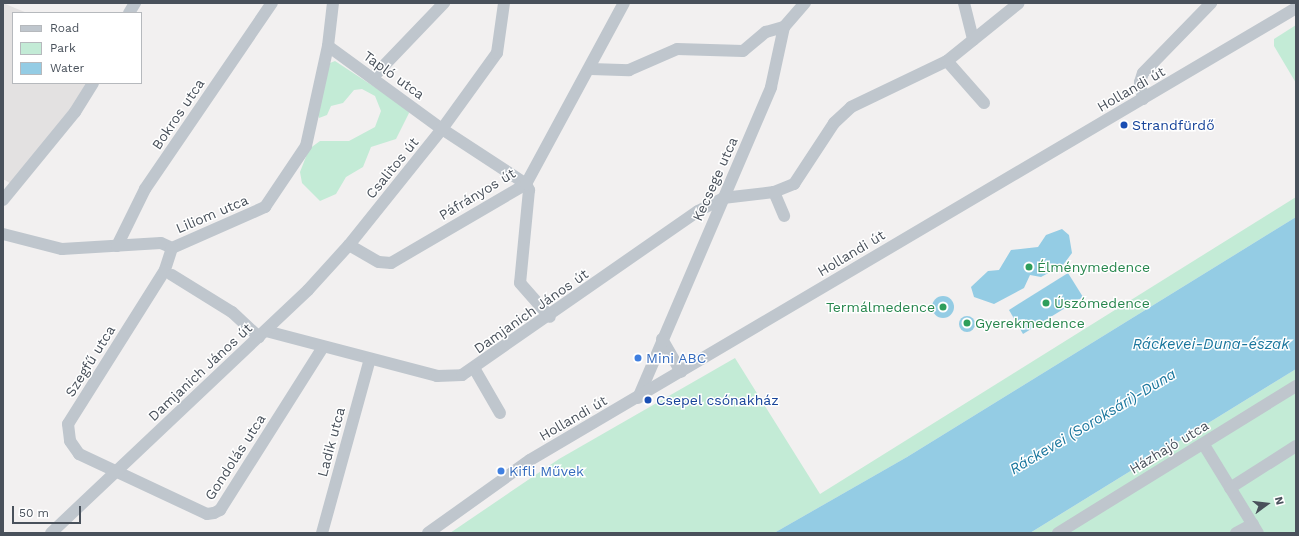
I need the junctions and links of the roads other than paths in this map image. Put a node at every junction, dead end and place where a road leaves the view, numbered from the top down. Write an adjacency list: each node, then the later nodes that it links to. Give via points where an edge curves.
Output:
1 (135, 3): 12 (street)
2 (272, 3): 29 (street, Bokros utca, via 145,189)
3 (333, 3): 15 (street, Liliom utca)
4 (444, 3): 18 (street)
5 (504, 3): 22 (street, Csalitos út, via 497,53)
6 (624, 3): 17 (street, Páfrányos út)
7 (805, 3): 13 (street)
8 (964, 3): 14 (street)
9 (1018, 3): 14 (street, Damjanich János út)
10 (1211, 3): 20 (street, via 1143,73 1140,82)
11 (1296, 8): 20 (street, Hollandi út)
12 (130, 12)
13 (784, 27): 17 (street, via 766,32 743,51 677,49 629,70); 25 (street, Kecsege utca, via 771,87)
14 (973, 40): 16 (street, Damjanich János út)
15 (328, 46): 18 (street, Tapló utca); 31 (street, Liliom utca, via 306,146 271,201 257,212)
16 (947, 61): 21 (street); 24 (street, Damjanich János út, via 851,107 834,123 794,184)
17 (591, 70): 23 (street, Páfrányos út)
18 (373, 78): 22 (street, Tapló utca)
19 (92, 84): 26 (street, via 75,112)
20 (1143, 99): 39 (street, Hollandi út)
21 (984, 103)
22 (442, 129): 23 (street, Tapló utca); 30 (street, Csalitos út)
23 (526, 184): 30 (street, Páfrányos út, via 391,263 379,262); 33 (street, via 529,190 520,283)
24 (774, 192): 25 (street, Damjanich János út); 27 (street)
25 (723, 198): 33 (street, Damjanich János út, via 698,211); 35 (street, Kecsege utca)
26 (3, 200)
27 (784, 216)
28 (3, 234): 29 (street, Liliom utca, via 62,249)
29 (117, 246): 31 (street, Liliom utca, via 161,243)
30 (349, 246): 34 (street, Csalitos út)
31 (172, 248): 45 (street, Szegfű utca, via 165,270 68,424 70,440 79,454)
32 (172, 275): 34 (street)
33 (550, 317): 38 (street, Damjanich János út)
34 (262, 334): 36 (street, Damjanich János út); 45 (street, Damjanich János út)
35 (662, 339): 39 (street); 41 (street, Kecsege utca)
36 (323, 347): 37 (street, Damjanich János út); 45 (street, Gondolás utca, via 220,510 214,514 207,514)
37 (370, 359): 38 (street, Damjanich János út, via 445,377); 49 (street, Ladik utca)
38 (474, 368): 42 (street)
39 (681, 372): 41 (street, Hollandi út)
40 (1296, 386): 43 (street, Házhajó utca)
41 (638, 398): 50 (street, Hollandi út, via 495,482)
42 (500, 413)
43 (1204, 444): 46 (street); 51 (street, Házhajó utca)
44 (1296, 446): 46 (street)
45 (118, 471): 48 (street, Damjanich János út)
46 (1230, 488): 47 (street)
47 (1256, 528): 52 (street)
48 (51, 533)
49 (322, 533)
50 (428, 533)
51 (1058, 533)
52 (1236, 533)

